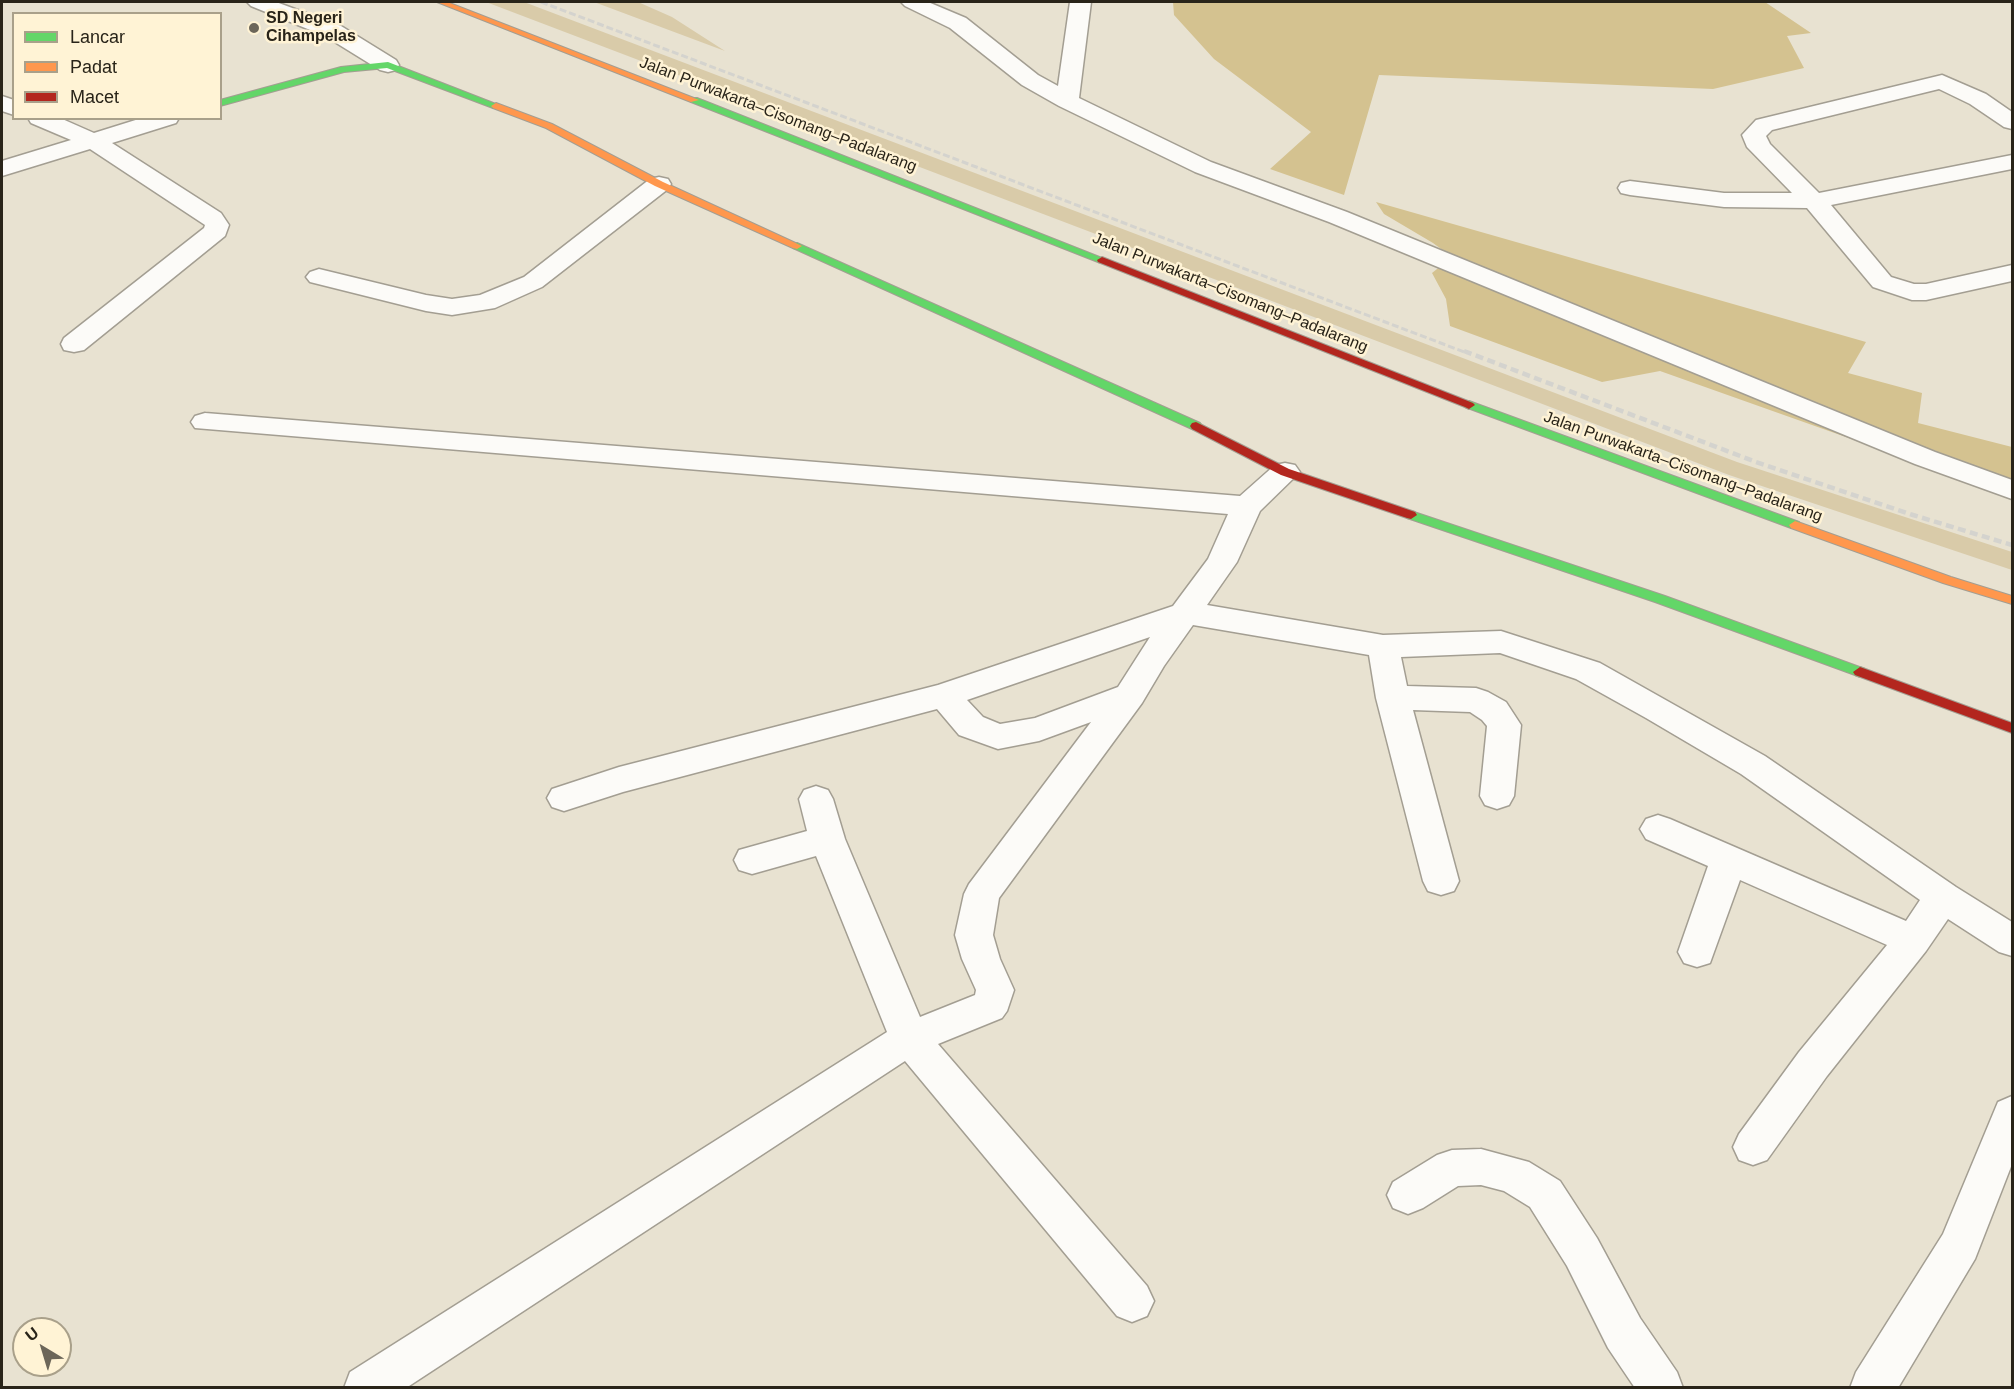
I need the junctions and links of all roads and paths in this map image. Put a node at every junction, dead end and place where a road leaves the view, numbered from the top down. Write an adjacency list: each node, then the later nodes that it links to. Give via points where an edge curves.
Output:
1 (258, 2): 5 (street, via 333,30)
2 (441, 2): 24 (main road, Jalan Purwakarta–Cisomang–Padalarang, via 1501,418 1947,580)
3 (912, 2): 6 (street, via 958,23 1030,80)
4 (1081, 2): 6 (street)
5 (388, 65): 7 (main road, via 344,69); 14 (main road, via 549,126)
6 (1066, 101): 22 (street, via 1203,166)
7 (222, 102)
8 (44, 120): 11 (street)
9 (161, 120): 11 (street)
10 (2013, 122): 16 (street, via 1942,82 1764,125 1754,135 1759,147)
11 (93, 141): 13 (street); 19 (street, via 217,225 216,231)
12 (2013, 162): 16 (street)
13 (2, 169)
14 (658, 184): 18 (street, via 533,282 486,302 435,305); 21 (main road, via 1161,410)
15 (1630, 188): 16 (street, via 1724,200)
16 (1814, 201): 17 (street, via 1882,282 1898,288 1926,292)
17 (2013, 273)
18 (319, 277)
19 (74, 344)
20 (205, 422): 23 (street)
21 (1285, 472): 23 (street); 30 (main road, via 1660,599)
22 (2013, 490)
23 (1246, 506): 25 (street, via 1222,562)
24 (2013, 600)
25 (1187, 613): 26 (street); 27 (street); 28 (street, via 1152,658)
26 (1383, 646): 29 (street); 39 (street, via 1501,642 1588,671 1753,765)
27 (944, 695): 28 (street, via 971,726 998,737 1039,729); 32 (street)
28 (1130, 695): 43 (street, via 982,894 974,935 995,990 993,1000 988,1006)
29 (1393, 698): 31 (street, via 1476,700 1494,711 1504,725); 38 (street)
30 (2013, 728)
31 (1497, 796)
32 (564, 798)
33 (816, 799): 35 (street)
34 (1658, 829): 37 (street)
35 (827, 839): 36 (street); 43 (street)
36 (752, 860)
37 (1728, 861): 40 (street); 42 (street)
38 (1441, 881)
39 (1943, 897): 40 (street); 41 (street)
40 (1913, 940): 45 (street)
41 (2013, 941)
42 (1697, 952)
43 (909, 1038): 47 (street); 48 (street)
44 (2013, 1114): 50 (street, via 1960,1245)
45 (1753, 1147)
46 (1408, 1195): 49 (street, via 1452,1168 1481,1167 1514,1175 1545,1194 1582,1252 1624,1333)
47 (1132, 1301)
48 (366, 1388)
49 (1661, 1388)
50 (1872, 1388)

